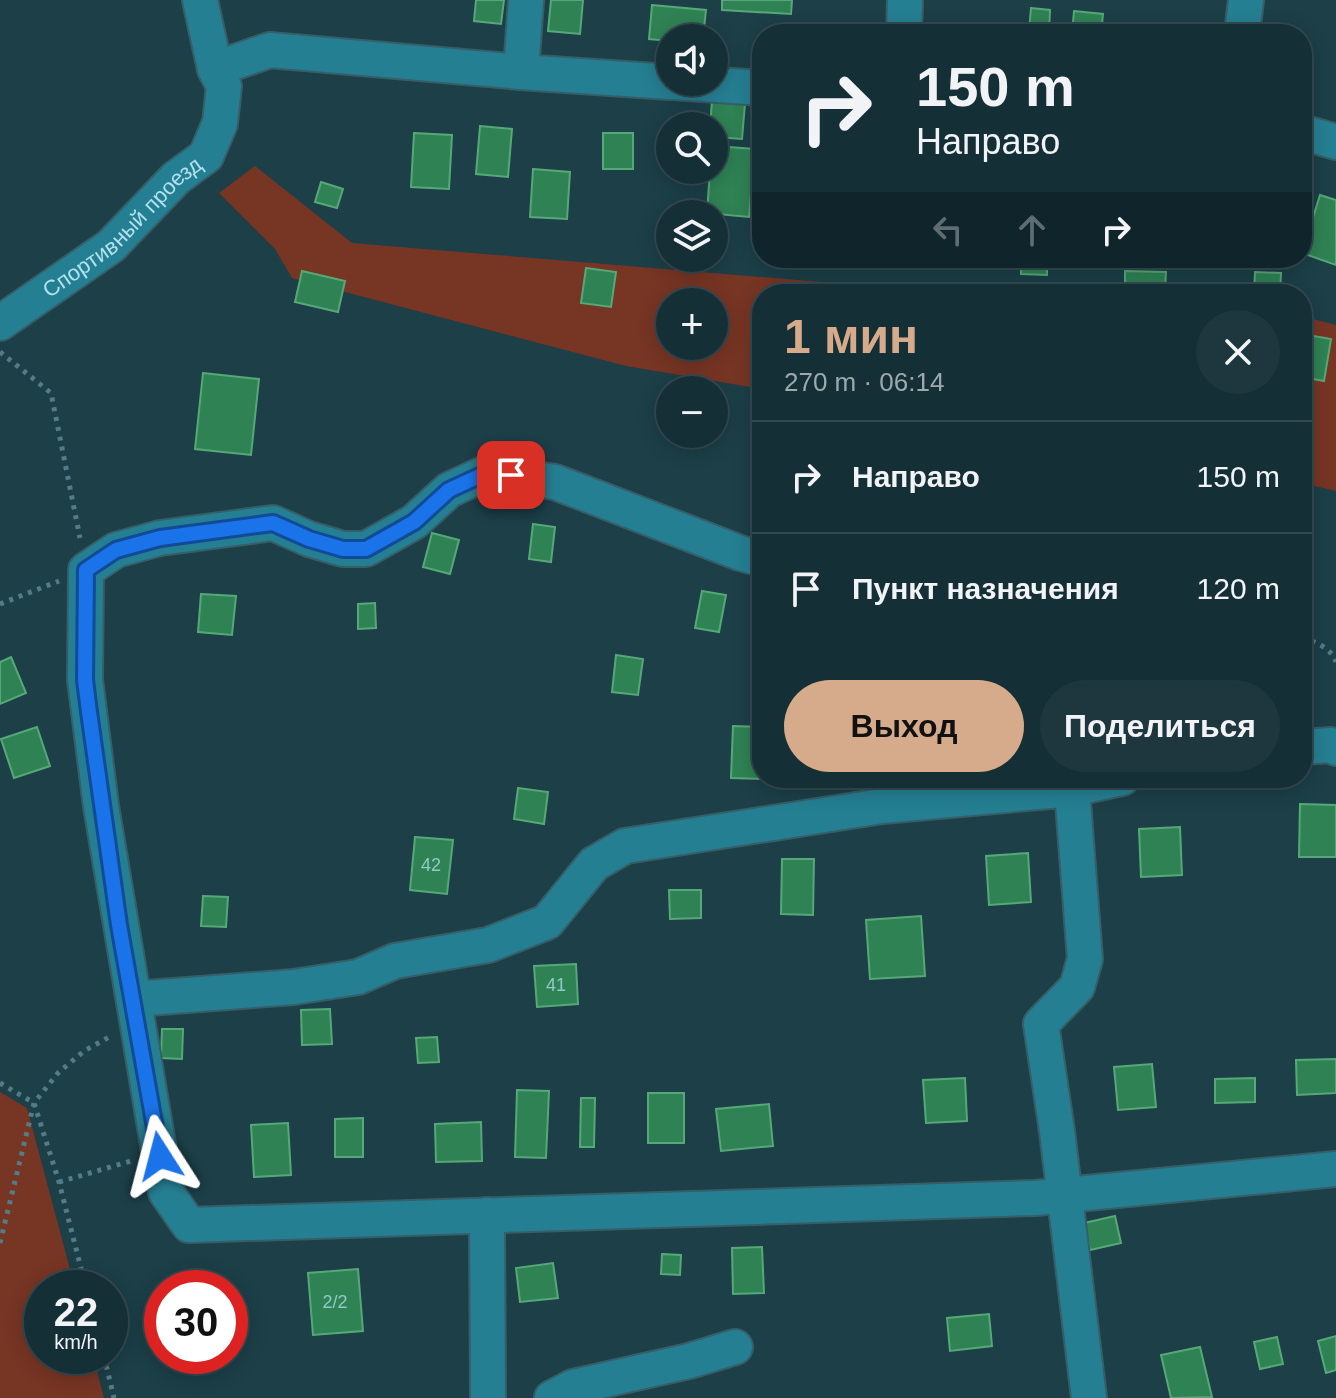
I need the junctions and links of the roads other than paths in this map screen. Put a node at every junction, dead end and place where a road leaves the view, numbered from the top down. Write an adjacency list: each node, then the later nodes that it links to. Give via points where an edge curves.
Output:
1 (200, 0): 7 (street, Спортивный проезд)
2 (526, 0): 8 (street)
3 (905, 0): 5 (street)
4 (1246, 0): 6 (street)
5 (904, 24)
6 (1243, 24)
7 (215, 69): 8 (street, via 270,50); 14 (street, Спортивный проезд, via 224,86 220,123 206,156 176,178 111,246)
8 (521, 72): 9 (street)
9 (656, 81)
10 (728, 86): 11 (street)
11 (752, 87)
12 (1312, 135): 13 (street)
13 (1336, 142)
14 (0, 323)
15 (752, 556): 20 (street, via 555,482 488,472 449,490 414,522 366,549 343,549 273,523 160,538 116,550 86,570 85,680)
16 (1312, 746): 17 (street)
17 (1336, 748)
18 (1077, 788): 19 (street)
19 (1072, 789): 20 (street, via 882,806 625,846 594,864 547,922 488,945 395,961 358,977 294,987); 22 (street, via 1085,959 1077,987 1041,1024)
20 (134, 999): 23 (street, via 166,1192 189,1225)
21 (1336, 1169): 22 (street)
22 (1065, 1195): 23 (street); 27 (street)
23 (487, 1215): 25 (street)
24 (735, 1347): 26 (street, via 573,1387)
25 (488, 1398)
26 (552, 1398)
27 (1089, 1398)

